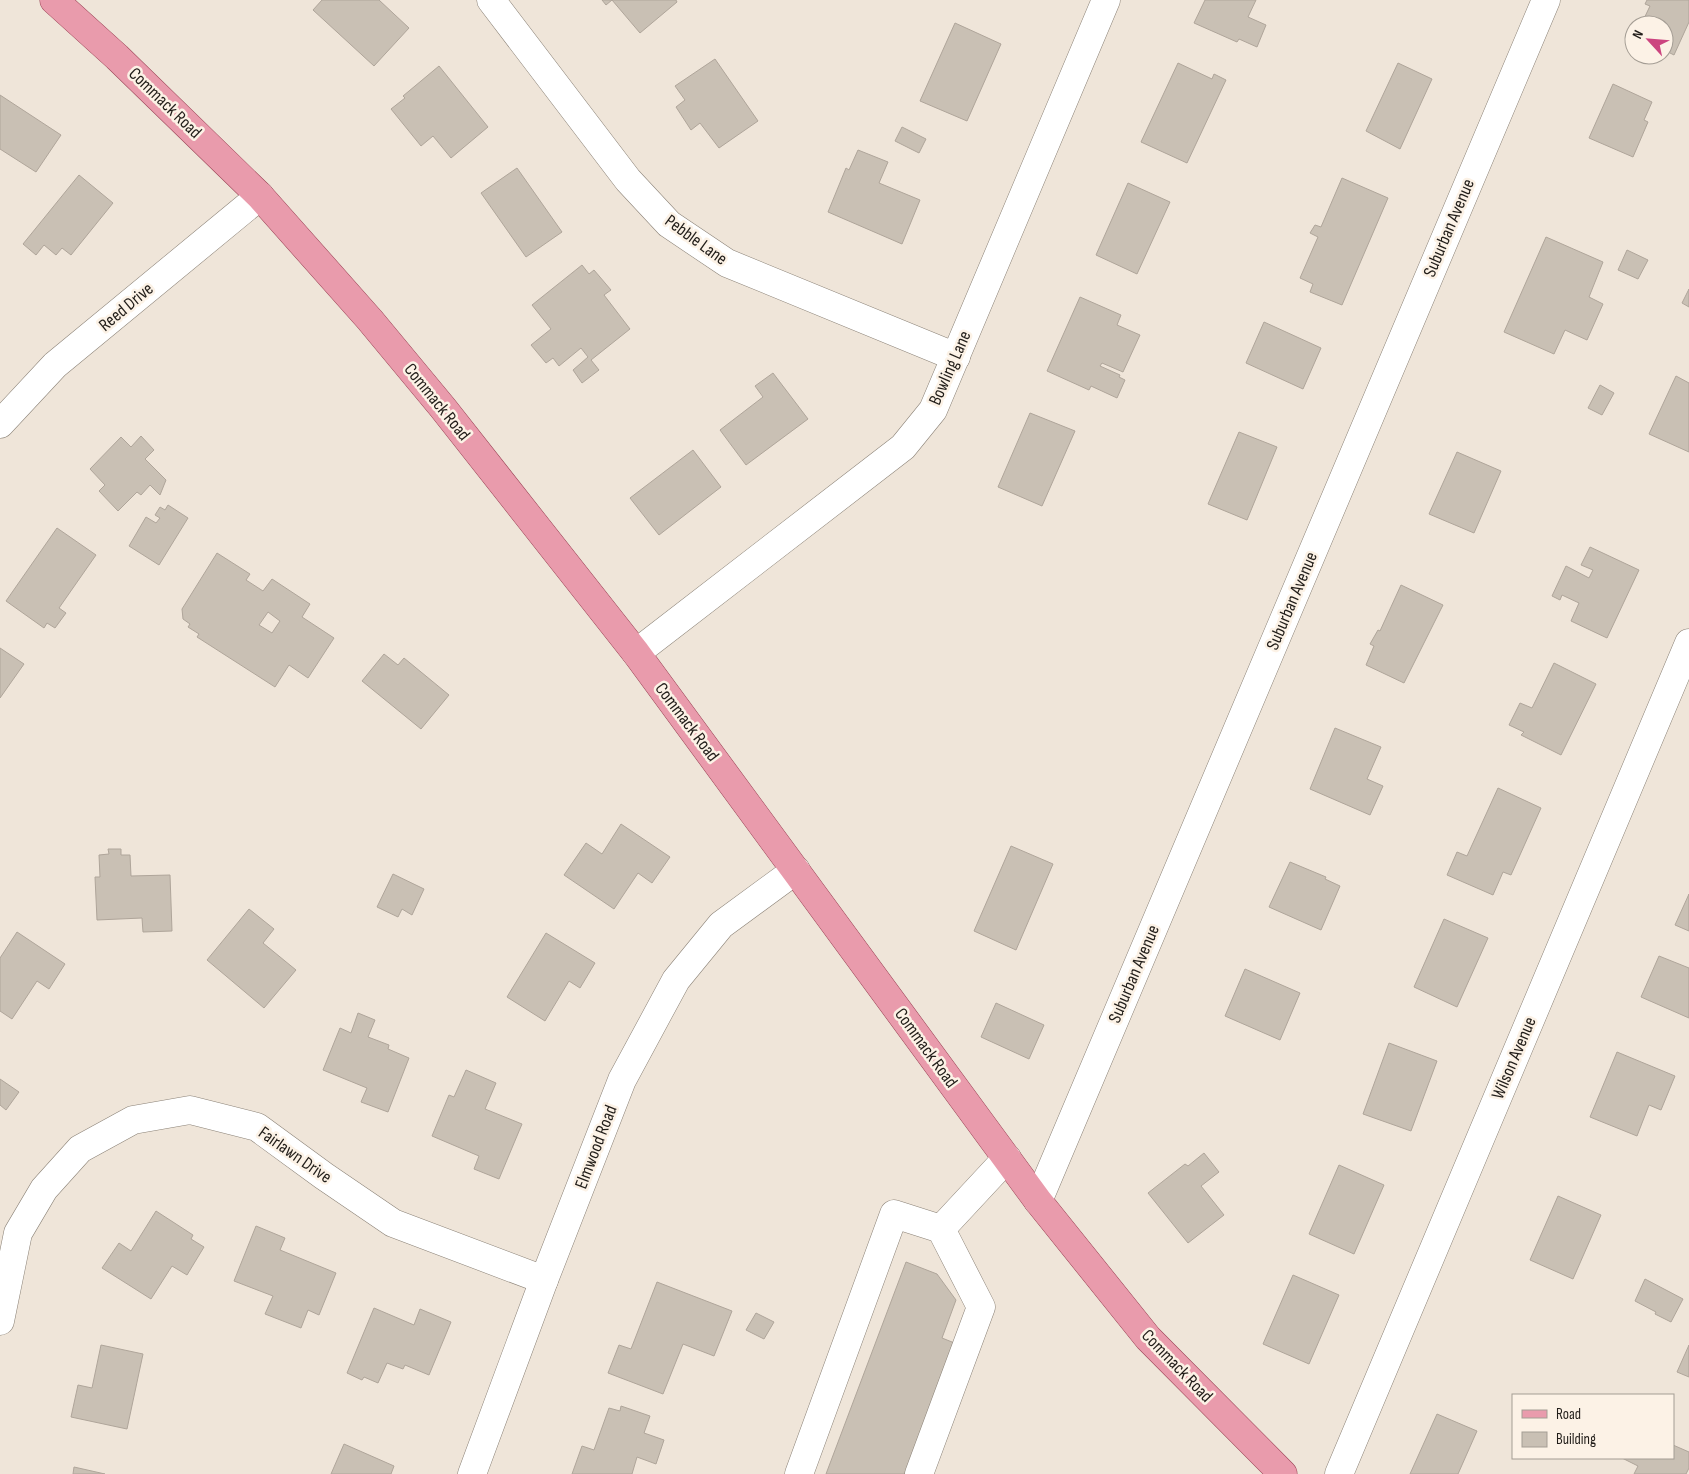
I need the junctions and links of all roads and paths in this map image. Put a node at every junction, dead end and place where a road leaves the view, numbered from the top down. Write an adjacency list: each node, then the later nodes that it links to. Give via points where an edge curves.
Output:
1 (54, 0): 5 (main road, Commack Road)
2 (491, 0): 6 (street, Pebble Lane, via 628,180 669,224 727,263)
3 (1106, 0): 6 (street, Bowling Lane)
4 (1546, 0): 12 (street, Suburban Avenue)
5 (260, 196): 7 (street, Reed Drive, via 55,365); 9 (main road, Commack Road, via 376,326)
6 (956, 357): 9 (street, Bowling Lane, via 933,410 903,447)
7 (0, 424)
8 (1689, 643): 20 (street, Wilson Avenue)
9 (636, 653): 10 (main road, Commack Road)
10 (796, 870): 11 (main road, Commack Road); 14 (street, Elmwood Road, via 722,925 676,980 622,1080)
11 (1007, 1158): 12 (main road, Commack Road); 13 (street)
12 (1038, 1201): 19 (main road, Commack Road, via 1148,1338)
13 (941, 1229): 17 (street, via 894,1214); 18 (street, via 981,1307)
14 (544, 1280): 15 (street, Fairlawn Drive, via 393,1223 257,1127 190,1110 133,1120 80,1149 44,1189 18,1233); 16 (street, Elmwood Road)
15 (0, 1321)
16 (472, 1474)
17 (799, 1474)
18 (919, 1474)
19 (1283, 1474)
20 (1339, 1474)

